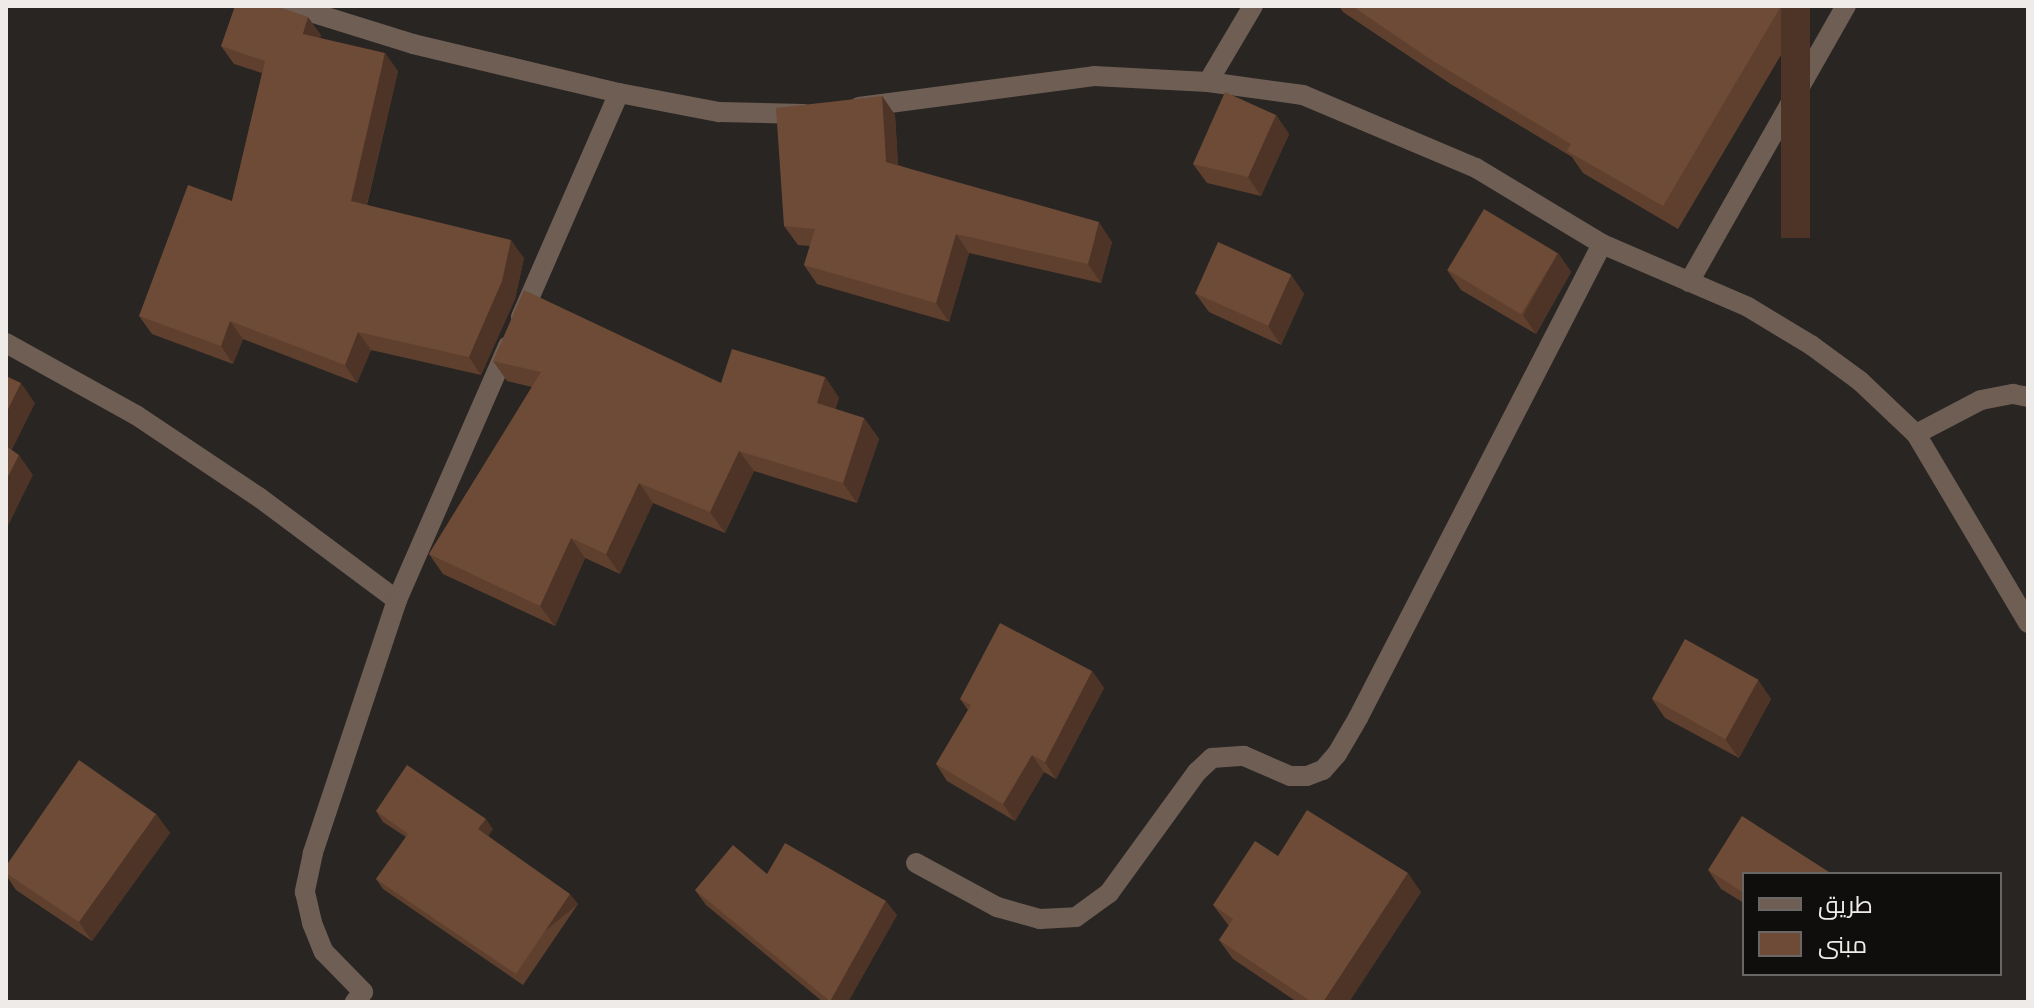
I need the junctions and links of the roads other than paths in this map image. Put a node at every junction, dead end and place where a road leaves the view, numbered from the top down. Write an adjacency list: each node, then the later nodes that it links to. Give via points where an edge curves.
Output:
1 (291, 6): 5 (street, via 413,44)
2 (1253, 6): 4 (street)
3 (1846, 6): 7 (street)
4 (1208, 82): 5 (street, via 1094,76 825,111 719,112); 6 (street, via 1303,95 1373,123 1476,168)
5 (619, 93): 11 (street)
6 (1602, 244): 7 (street); 13 (street, via 1358,718 1323,770 1290,776 1244,756 1212,758 1109,893 1076,917 1040,919 997,907)
7 (1689, 282): 10 (street, via 1748,307 1811,345 1860,381)
8 (6, 343): 11 (street, via 136,415)
9 (2028, 397): 10 (street, via 1981,400)
10 (1916, 434): 12 (street)
11 (397, 600): 14 (street, via 313,853 305,892 324,952)
12 (2028, 623)
13 (916, 863)
14 (364, 999)

